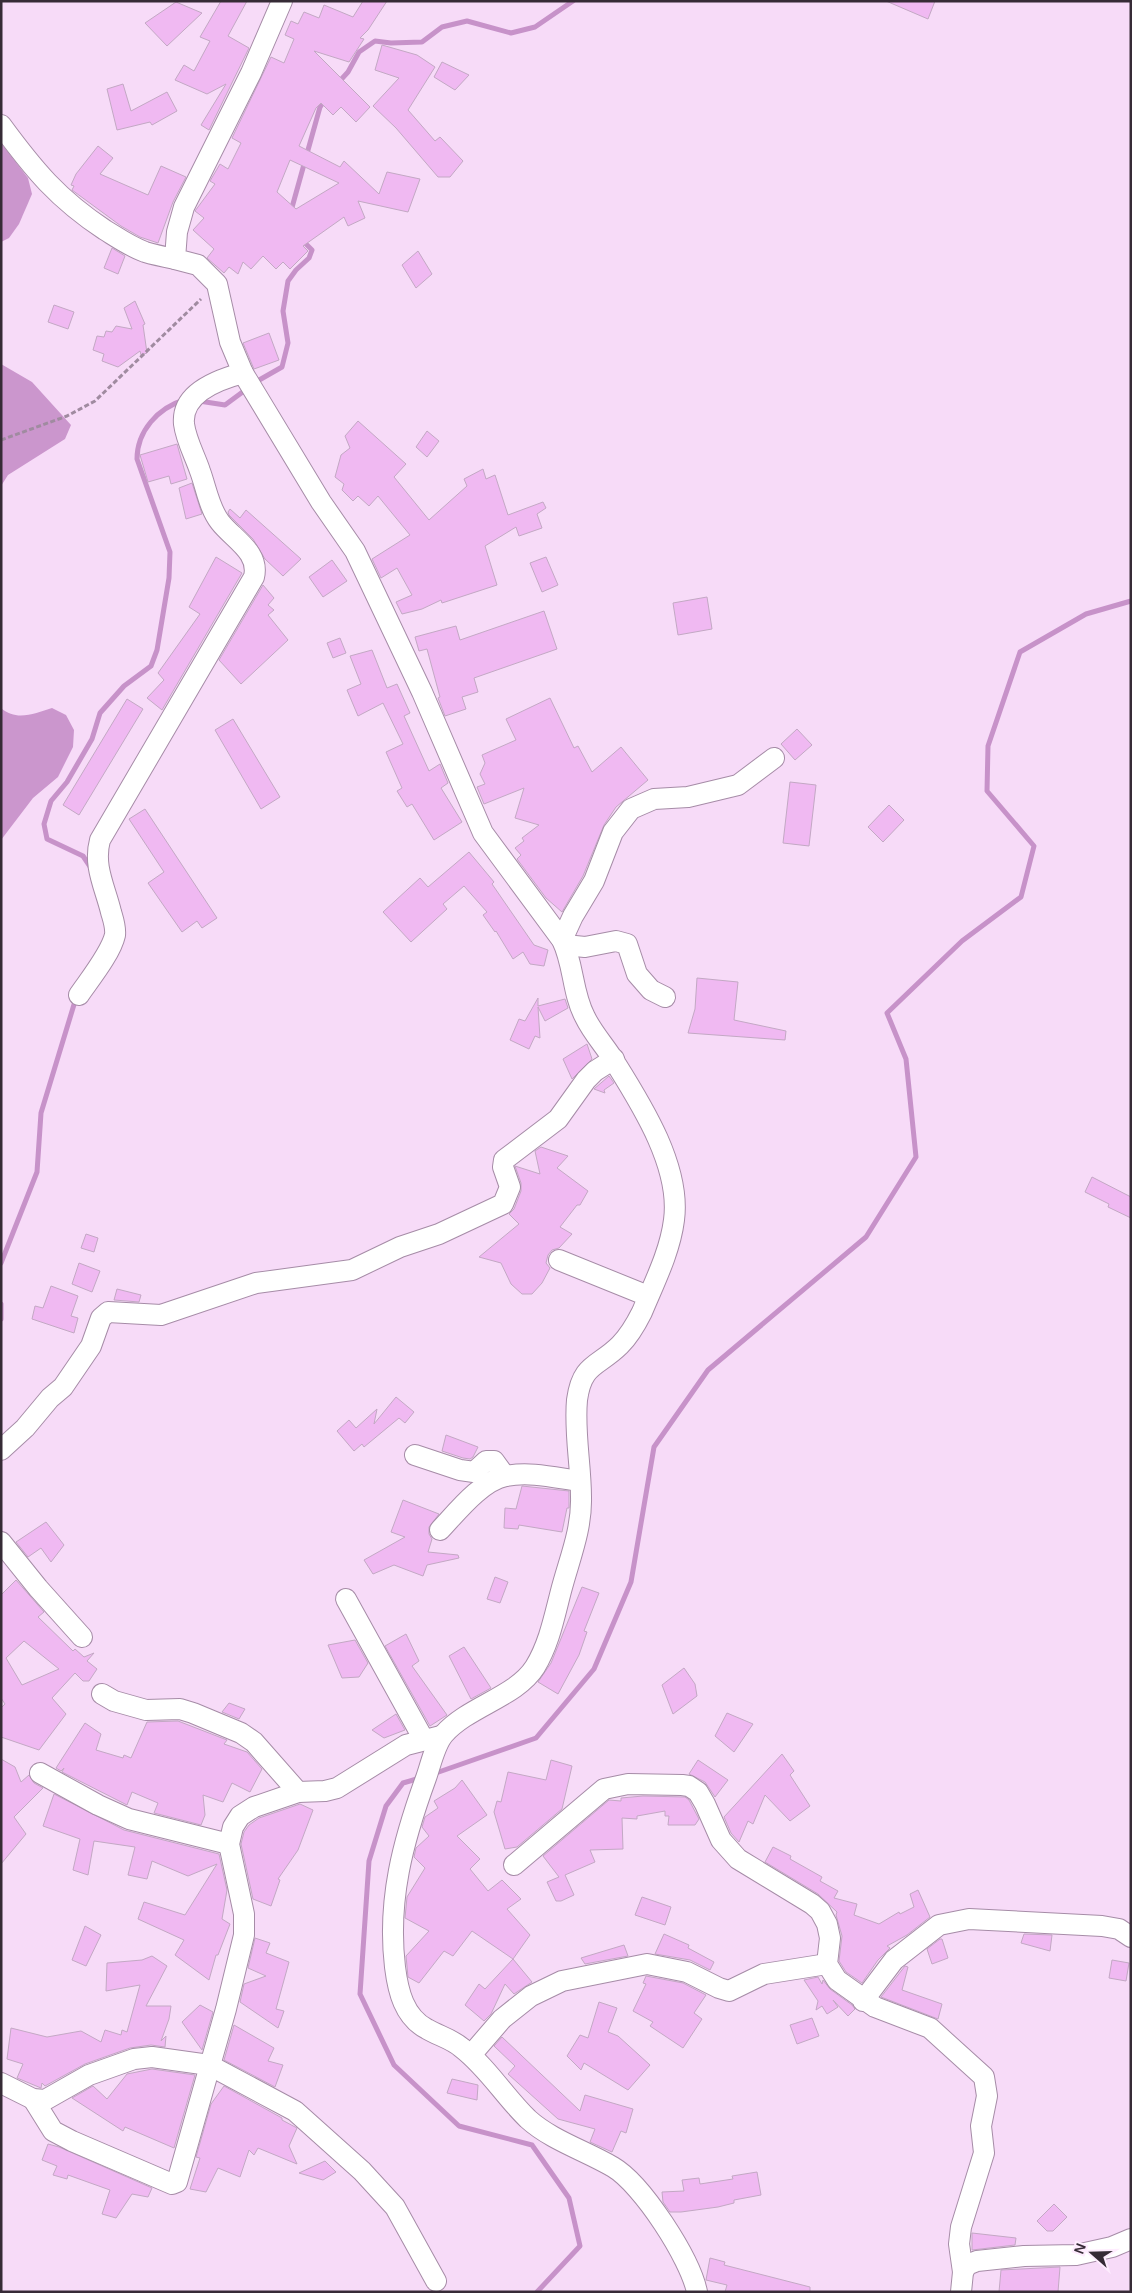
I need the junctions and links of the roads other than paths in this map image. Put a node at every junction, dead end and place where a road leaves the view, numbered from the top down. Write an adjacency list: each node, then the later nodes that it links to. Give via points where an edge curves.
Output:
1 (282, 1): 3 (street, via 252,73 184,207 177,232)
2 (1, 124): 3 (street, via 36,172 91,220 144,252)
3 (175, 259): 4 (street, via 198,265 217,284 230,342)
4 (243, 373): 6 (street, via 321,502 356,551 483,833); 7 (street, via 216,380 207,386 188,406 184,423 216,516 252,556 256,565 254,577 100,840 97,867 115,926 115,936)
5 (774, 758): 6 (street, via 738,785 688,796 654,798 631,809 613,832 594,881 573,916)
6 (564, 942): 8 (street, via 585,947 616,941 627,944 637,974 651,990); 9 (street, via 581,1009)
7 (79, 994)
8 (665, 997)
9 (614, 1059): 11 (street, via 652,1125 671,1179 674,1223); 12 (street, via 586,1080 558,1119 506,1158 503,1165 510,1190 497,1208 352,1270 256,1283 161,1315 108,1312 101,1318 91,1346 63,1387)
10 (559, 1260): 11 (street)
11 (648, 1296): 15 (street, via 634,1328 618,1347 589,1368 582,1380 577,1404)
12 (1, 1450)
13 (415, 1455): 14 (street, via 474,1472 486,1461 494,1461)
14 (505, 1476): 15 (street, via 522,1474); 16 (street, via 478,1491)
15 (580, 1481): 21 (street, via 581,1514 576,1539 553,1624 538,1663 514,1687 463,1718)
16 (440, 1530)
17 (1, 1542): 19 (street)
18 (346, 1599): 21 (street)
19 (82, 1637)
20 (102, 1694): 23 (street, via 146,1710 180,1709 241,1733 271,1759)
21 (434, 1742): 23 (street, via 406,1745 337,1788); 29 (street, via 422,1790 406,1833 394,1898 392,1935 395,1969 405,2008 412,2018)
22 (40, 1772): 24 (street, via 129,1819)
23 (298, 1792): 24 (street, via 254,1807 240,1816)
24 (229, 1844): 30 (street, via 244,1914 244,1935)
25 (514, 1865): 27 (street, via 604,1789 628,1784 689,1786 698,1792 721,1840 738,1859 820,1911 830,1938)
26 (1131, 1937): 28 (street, via 1119,1929 1102,1926 969,1920 939,1924 894,1960)
27 (827, 1964): 28 (street, via 837,1980); 29 (street, via 764,1974 729,1991 687,1972 647,1964 562,1982 531,1996 502,2019)
28 (863, 2001): 35 (street, via 930,2028 984,2077 987,2096 981,2126 984,2153 961,2227)
29 (471, 2055): 36 (street, via 530,2121 632,2181 688,2264)
30 (209, 2064): 32 (street, via 134,2058 89,2075 45,2100); 32 (street, via 176,2182 172,2184 53,2130); 34 (street, via 295,2111 362,2171 395,2207)
31 (1, 2083): 32 (street)
32 (33, 2099)
33 (1131, 2240): 35 (street, via 1076,2255 977,2261 967,2265)
34 (436, 2281)
35 (962, 2282)
36 (697, 2292)

